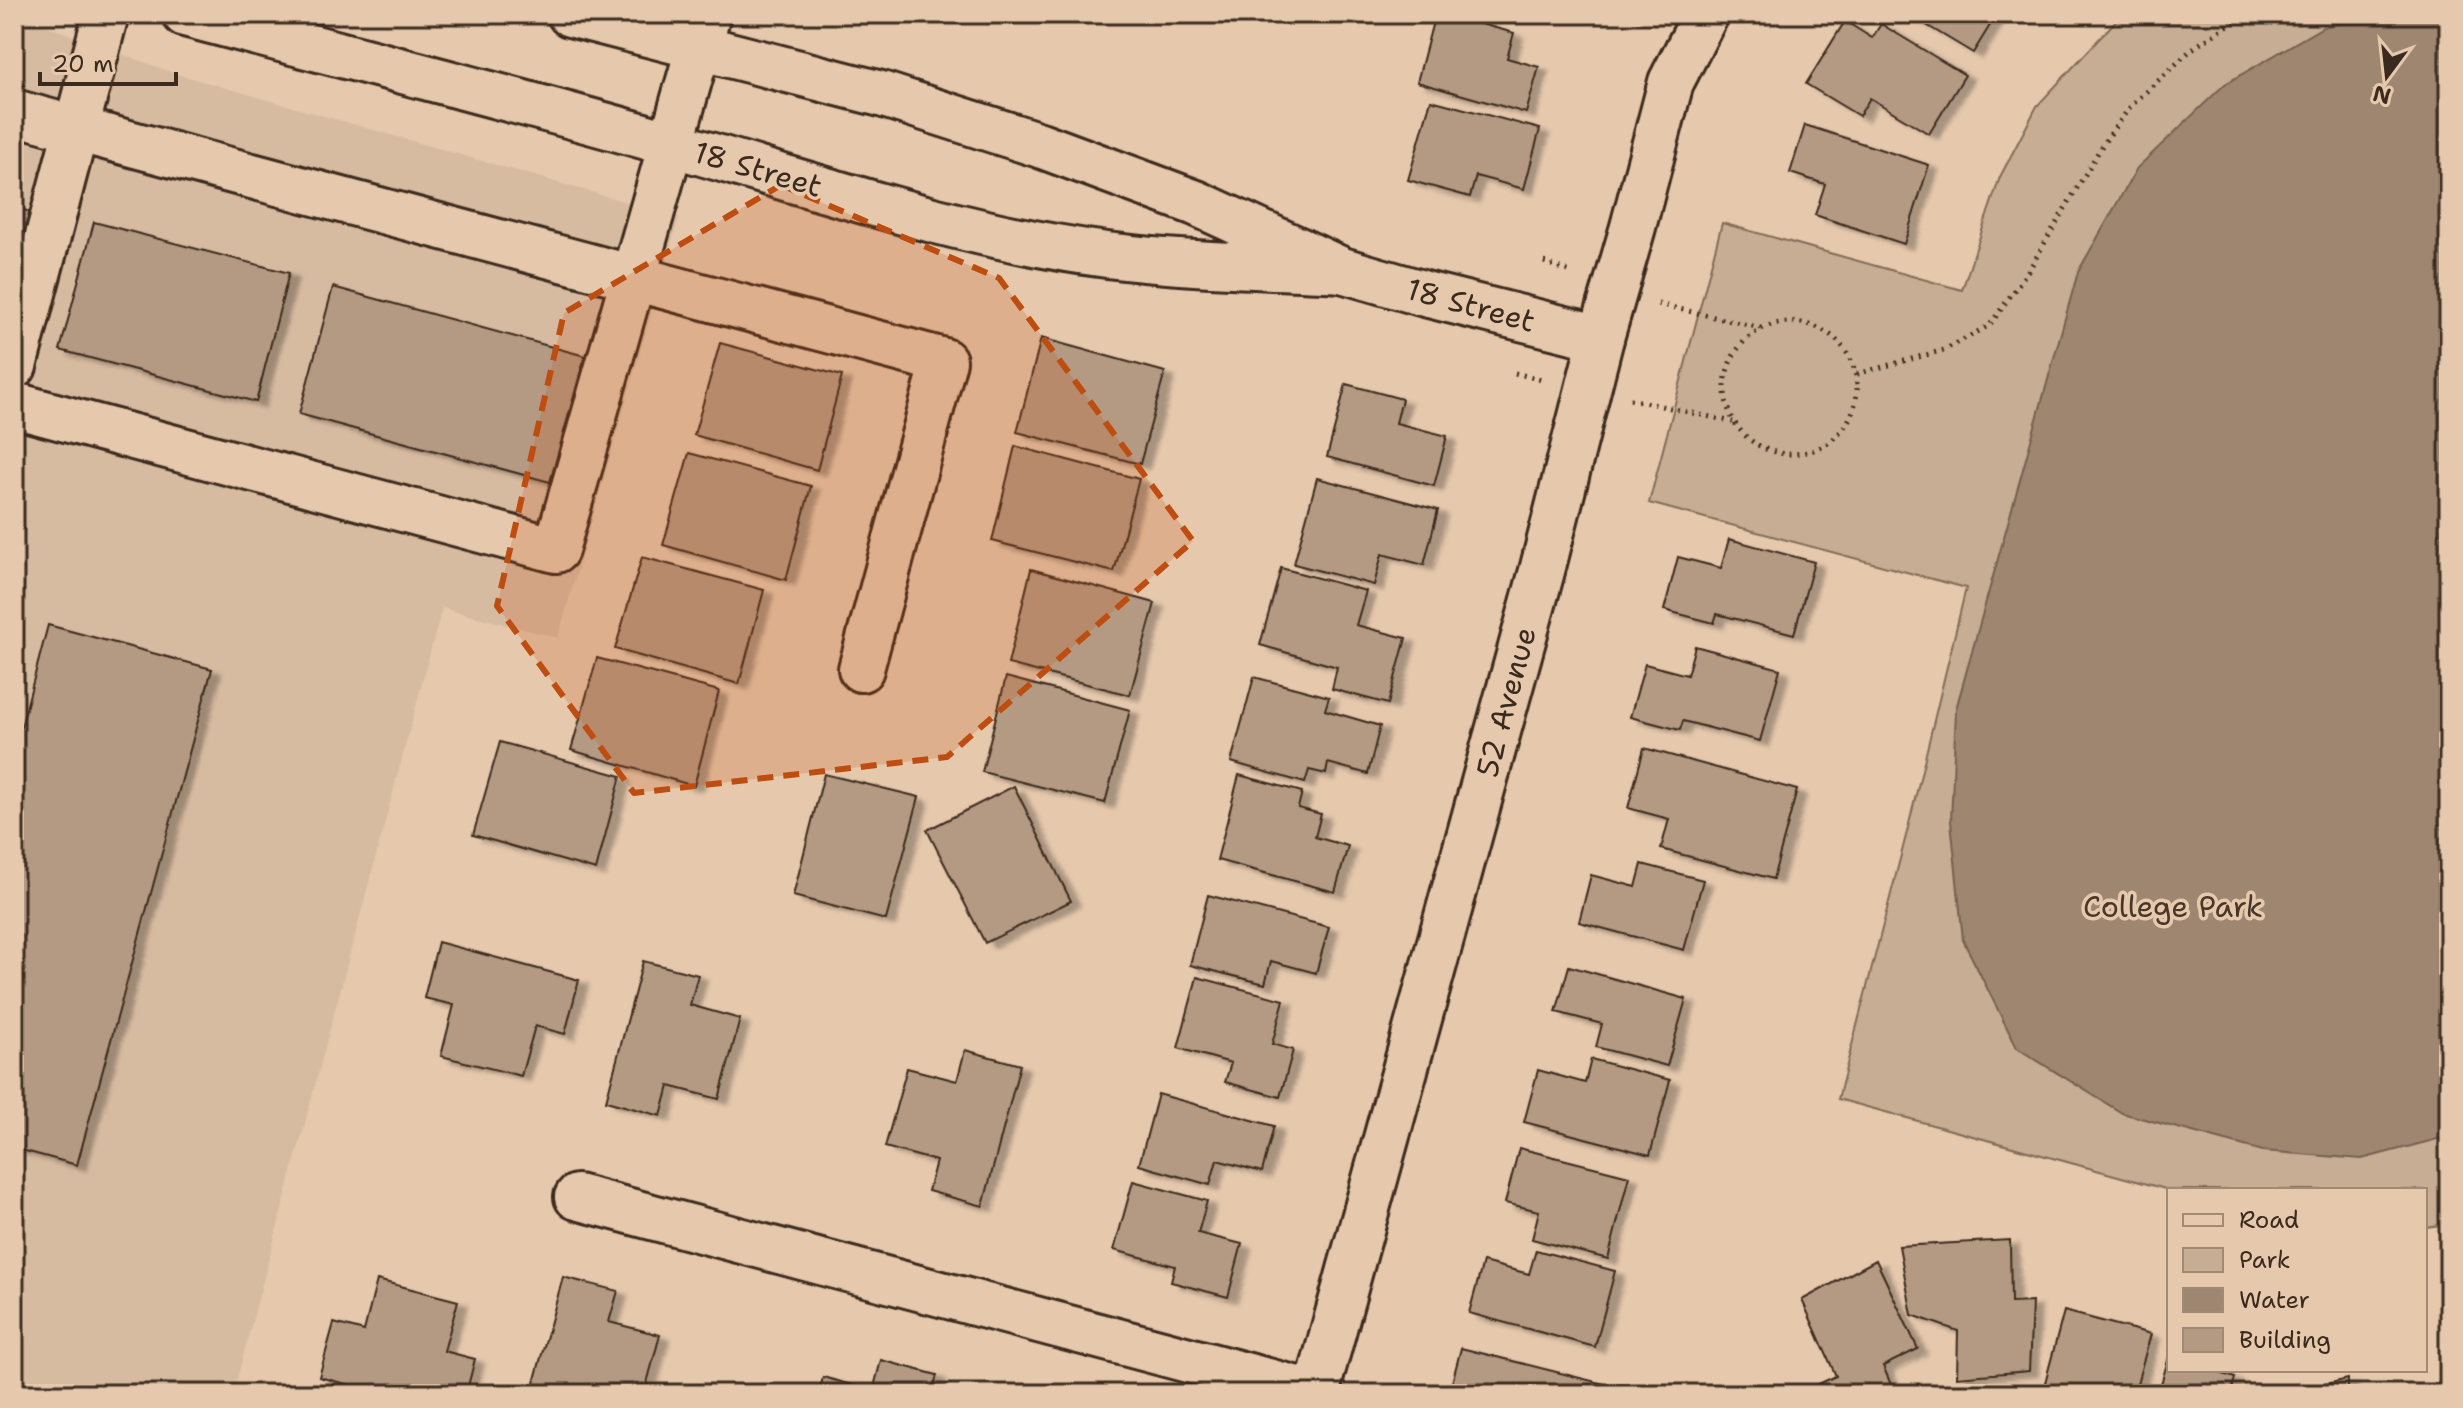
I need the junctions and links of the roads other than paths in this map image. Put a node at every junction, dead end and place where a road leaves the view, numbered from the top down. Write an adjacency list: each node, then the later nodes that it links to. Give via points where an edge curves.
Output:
1 (106, 14): 7 (street)
2 (185, 14): 8 (street, 18 Street)
3 (570, 14): 5 (street, 18 Street)
4 (1706, 14): 11 (street, 52 Avenue, via 1671,82)
5 (704, 31): 8 (street); 9 (street, 18 Street, via 1196,203)
6 (14, 112): 7 (street)
7 (76, 129): 10 (street); 12 (street)
8 (671, 144): 9 (street, 18 Street, via 851,197 1030,241 1106,255); 10 (street)
9 (1342, 270): 11 (street, 18 Street)
10 (633, 277): 13 (street, via 556,550); 14 (street, via 944,361)
11 (1601, 338): 16 (street, 52 Avenue)
12 (14, 366)
13 (14, 405)
14 (861, 669)
15 (577, 1197): 16 (street)
16 (1316, 1394)

